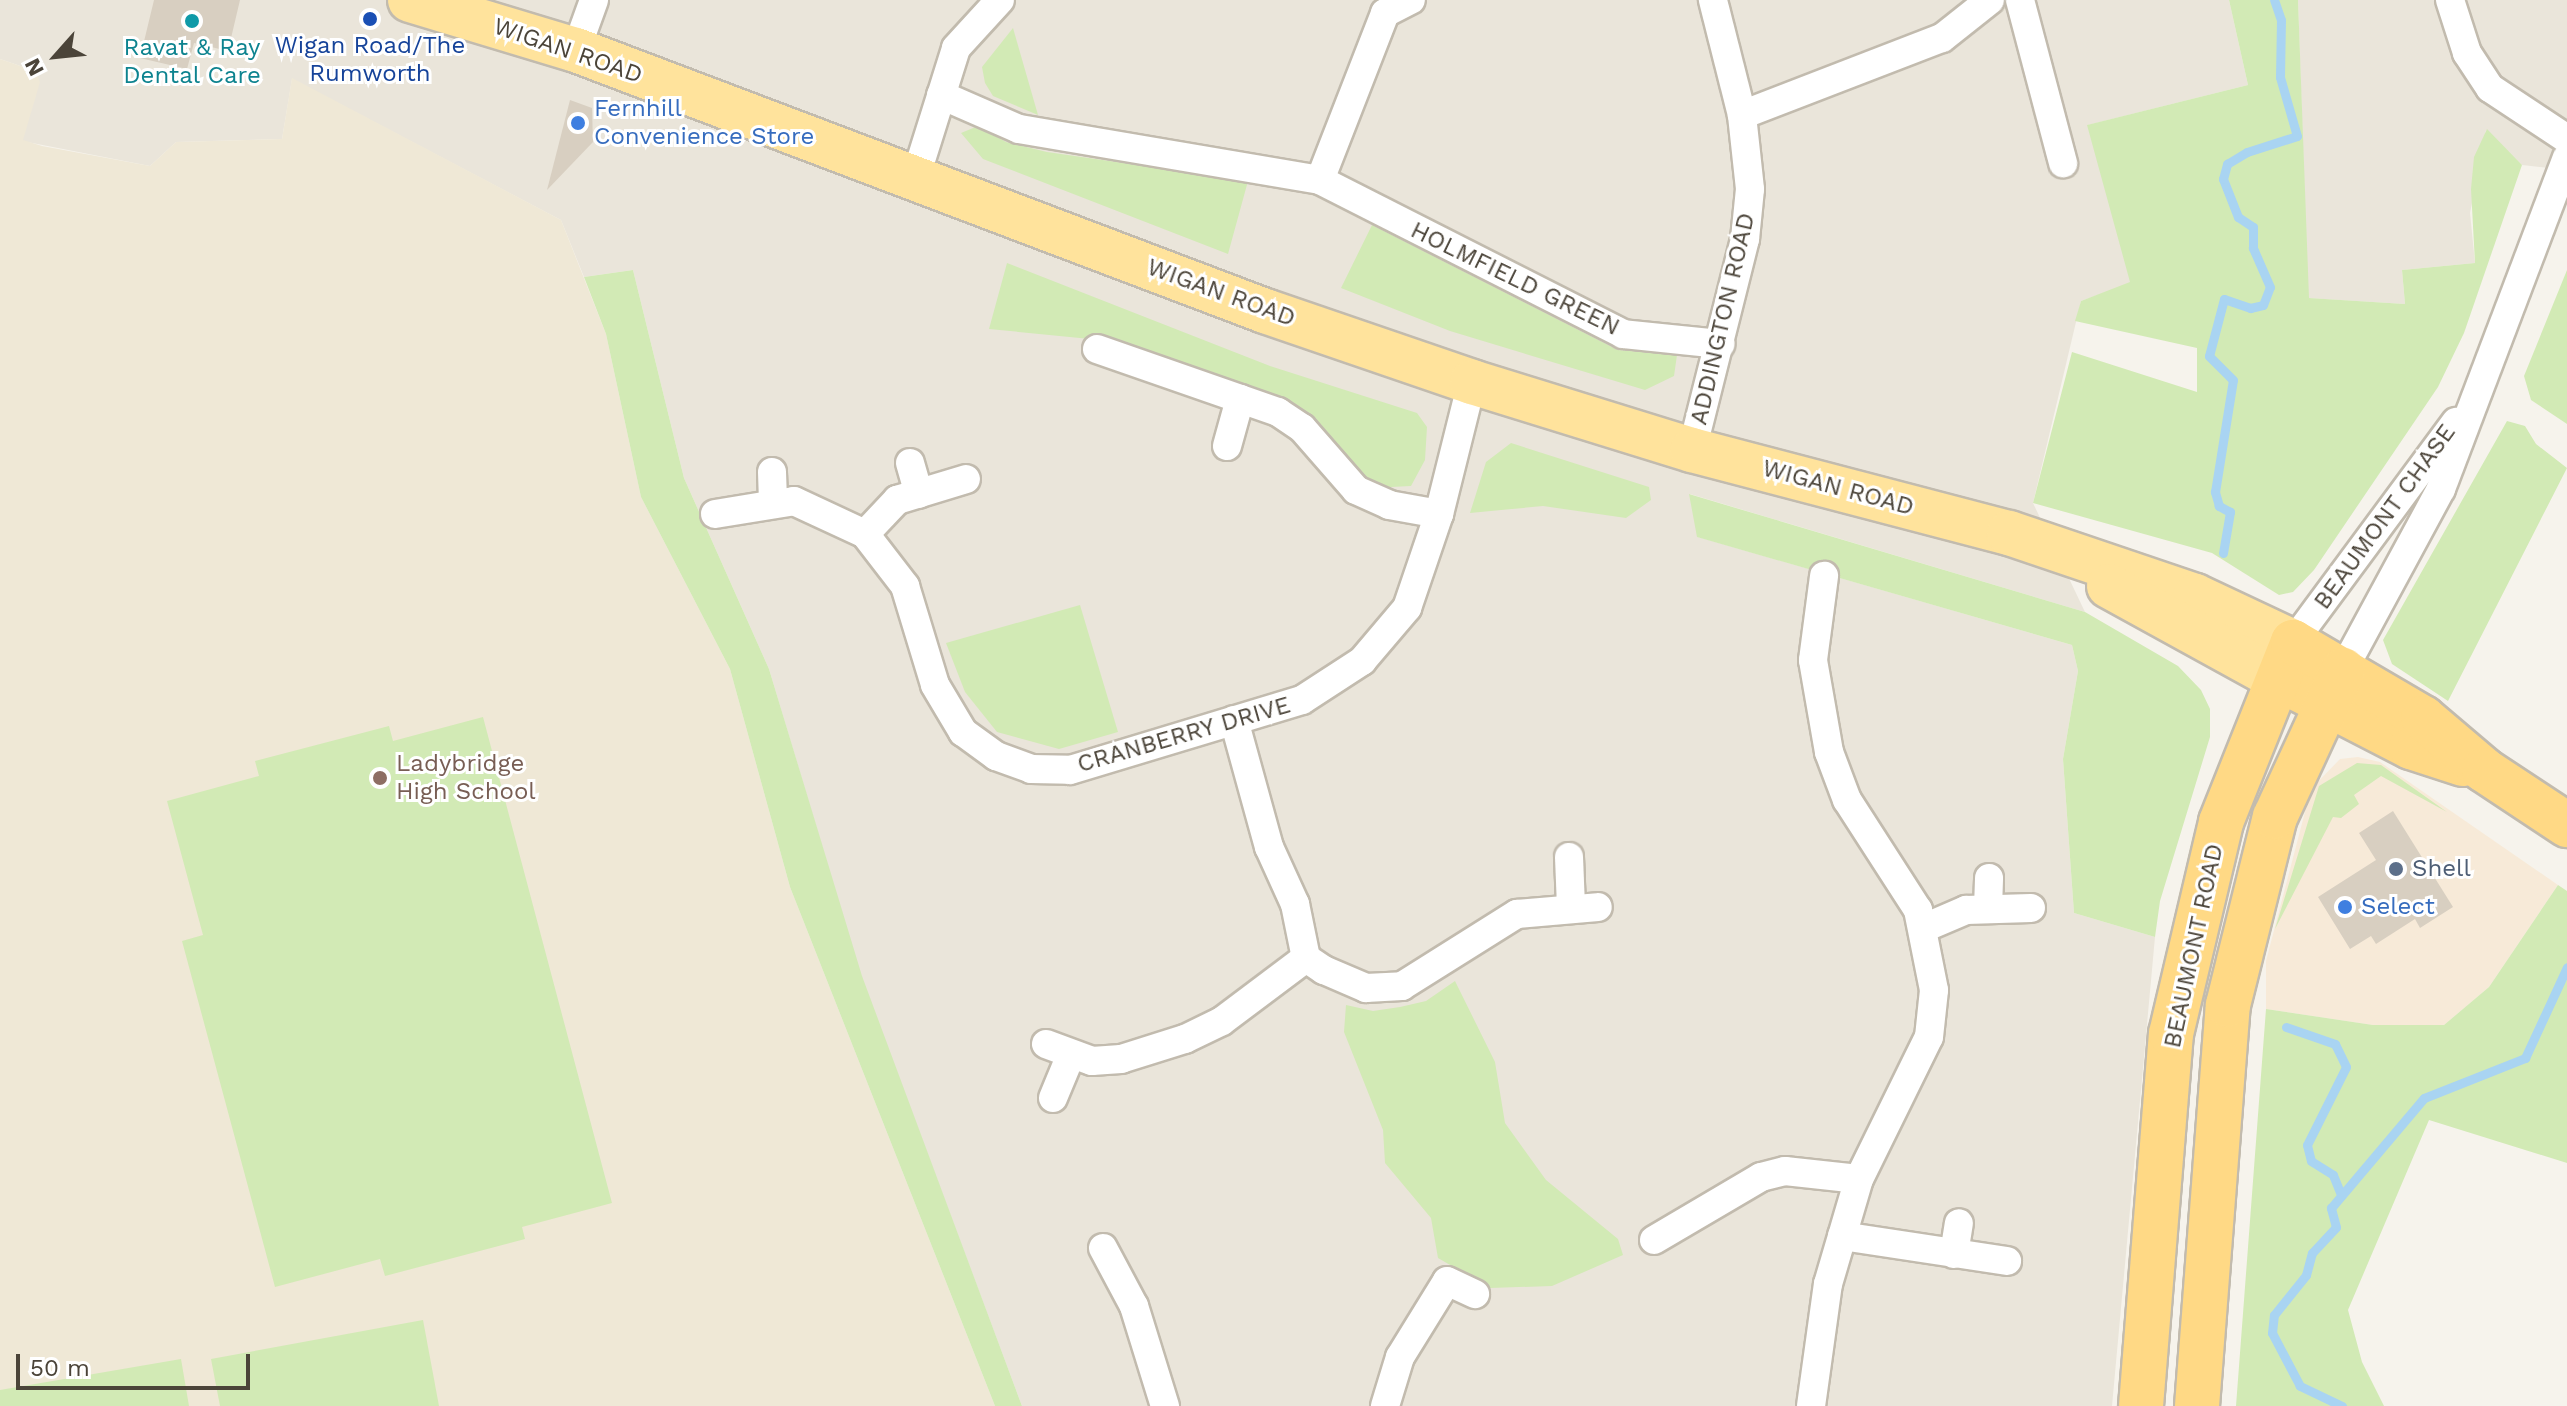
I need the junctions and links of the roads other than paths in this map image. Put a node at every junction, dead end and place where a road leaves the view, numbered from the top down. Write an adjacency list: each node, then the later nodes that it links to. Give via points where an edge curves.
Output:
1 (410, 0): 9 (main road, WIGAN ROAD)
2 (594, 0): 9 (street)
3 (1000, 0): 10 (street, via 964,34)
4 (1411, 0): 16 (street, via 1385,13)
5 (1713, 0): 11 (street, ADDINGTON ROAD)
6 (1990, 0): 11 (street, via 1942,38)
7 (2020, 0): 14 (street)
8 (2450, 0): 12 (street, via 2467,53 2490,88)
9 (576, 50): 15 (main road, WIGAN ROAD)
10 (941, 95): 15 (street); 16 (street, HOLMFIELD GREEN, via 1019,129)
11 (1742, 115): 17 (street, ADDINGTON ROAD, via 1748,214)
12 (2567, 139)
13 (2567, 158): 20 (street, BEAUMONT CHASE)
14 (2063, 163)
15 (916, 176): 19 (main road, WIGAN ROAD, via 1212,291)
16 (1320, 180): 17 (street, HOLMFIELD GREEN, via 1623,334)
17 (1720, 344): 23 (street, ADDINGTON ROAD)
18 (1097, 349): 21 (street)
19 (1472, 382): 23 (main road, WIGAN ROAD); 30 (street, CRANBERRY DRIVE)
20 (2477, 392): 33 (street, BEAUMONT CHASE); 34 (street, BEAUMONT CHASE, via 2441,489)
21 (1240, 399): 22 (street); 30 (street, via 1292,419 1356,490 1389,505)
22 (1227, 446)
23 (1692, 450): 33 (main road, WIGAN ROAD, via 2044,546 2177,627)
24 (910, 463): 27 (street)
25 (772, 472): 28 (street)
26 (966, 479): 27 (street)
27 (919, 494): 31 (street, via 897,500)
28 (773, 500): 29 (street, CRANBERRY DRIVE); 31 (street, CRANBERRY DRIVE, via 836,515)
29 (715, 514)
30 (1439, 514): 35 (street, CRANBERRY DRIVE, via 1407,608 1389,635 1330,685)
31 (865, 534): 35 (street, CRANBERRY DRIVE, via 905,586 944,708 996,756 1031,769 1070,770)
32 (1824, 576): 41 (street, via 1813,660 1829,752 1847,800)
33 (2286, 660): 34 (highway, WIGAN ROAD); 55 (highway, BEAUMONT ROAD, via 2221,822 2171,1034)
34 (2334, 686): 36 (highway, WIGAN ROAD, via 2423,718 2484,770); 56 (highway, BEAUMONT ROAD, via 2275,817 2228,1005)
35 (1234, 720): 42 (street, via 1269,847 1295,904)
36 (2564, 824)
37 (1569, 857): 42 (street, via 1585,907 1536,909 1501,921 1402,986 1366,988)
38 (1989, 878): 39 (street)
39 (1988, 908): 40 (street); 41 (street, via 1950,914)
40 (2031, 908)
41 (1924, 928): 44 (street, via 1934,990 1929,1037)
42 (1306, 958): 43 (street, via 1222,1021 1185,1039 1121,1059 1058,1050)
43 (1053, 1098)
44 (1859, 1179): 46 (street); 47 (street, via 1785,1171 1694,1200)
45 (1959, 1223): 49 (street)
46 (1842, 1236): 49 (street); 54 (street, via 1828,1284)
47 (1654, 1240)
48 (1103, 1248): 52 (street, via 1138,1284)
49 (1954, 1254): 50 (street)
50 (2007, 1261)
51 (1475, 1294): 53 (street, via 1447,1281 1400,1357)
52 (1165, 1406)
53 (1385, 1406)
54 (1811, 1406)
55 (2141, 1406)
56 (2197, 1406)

